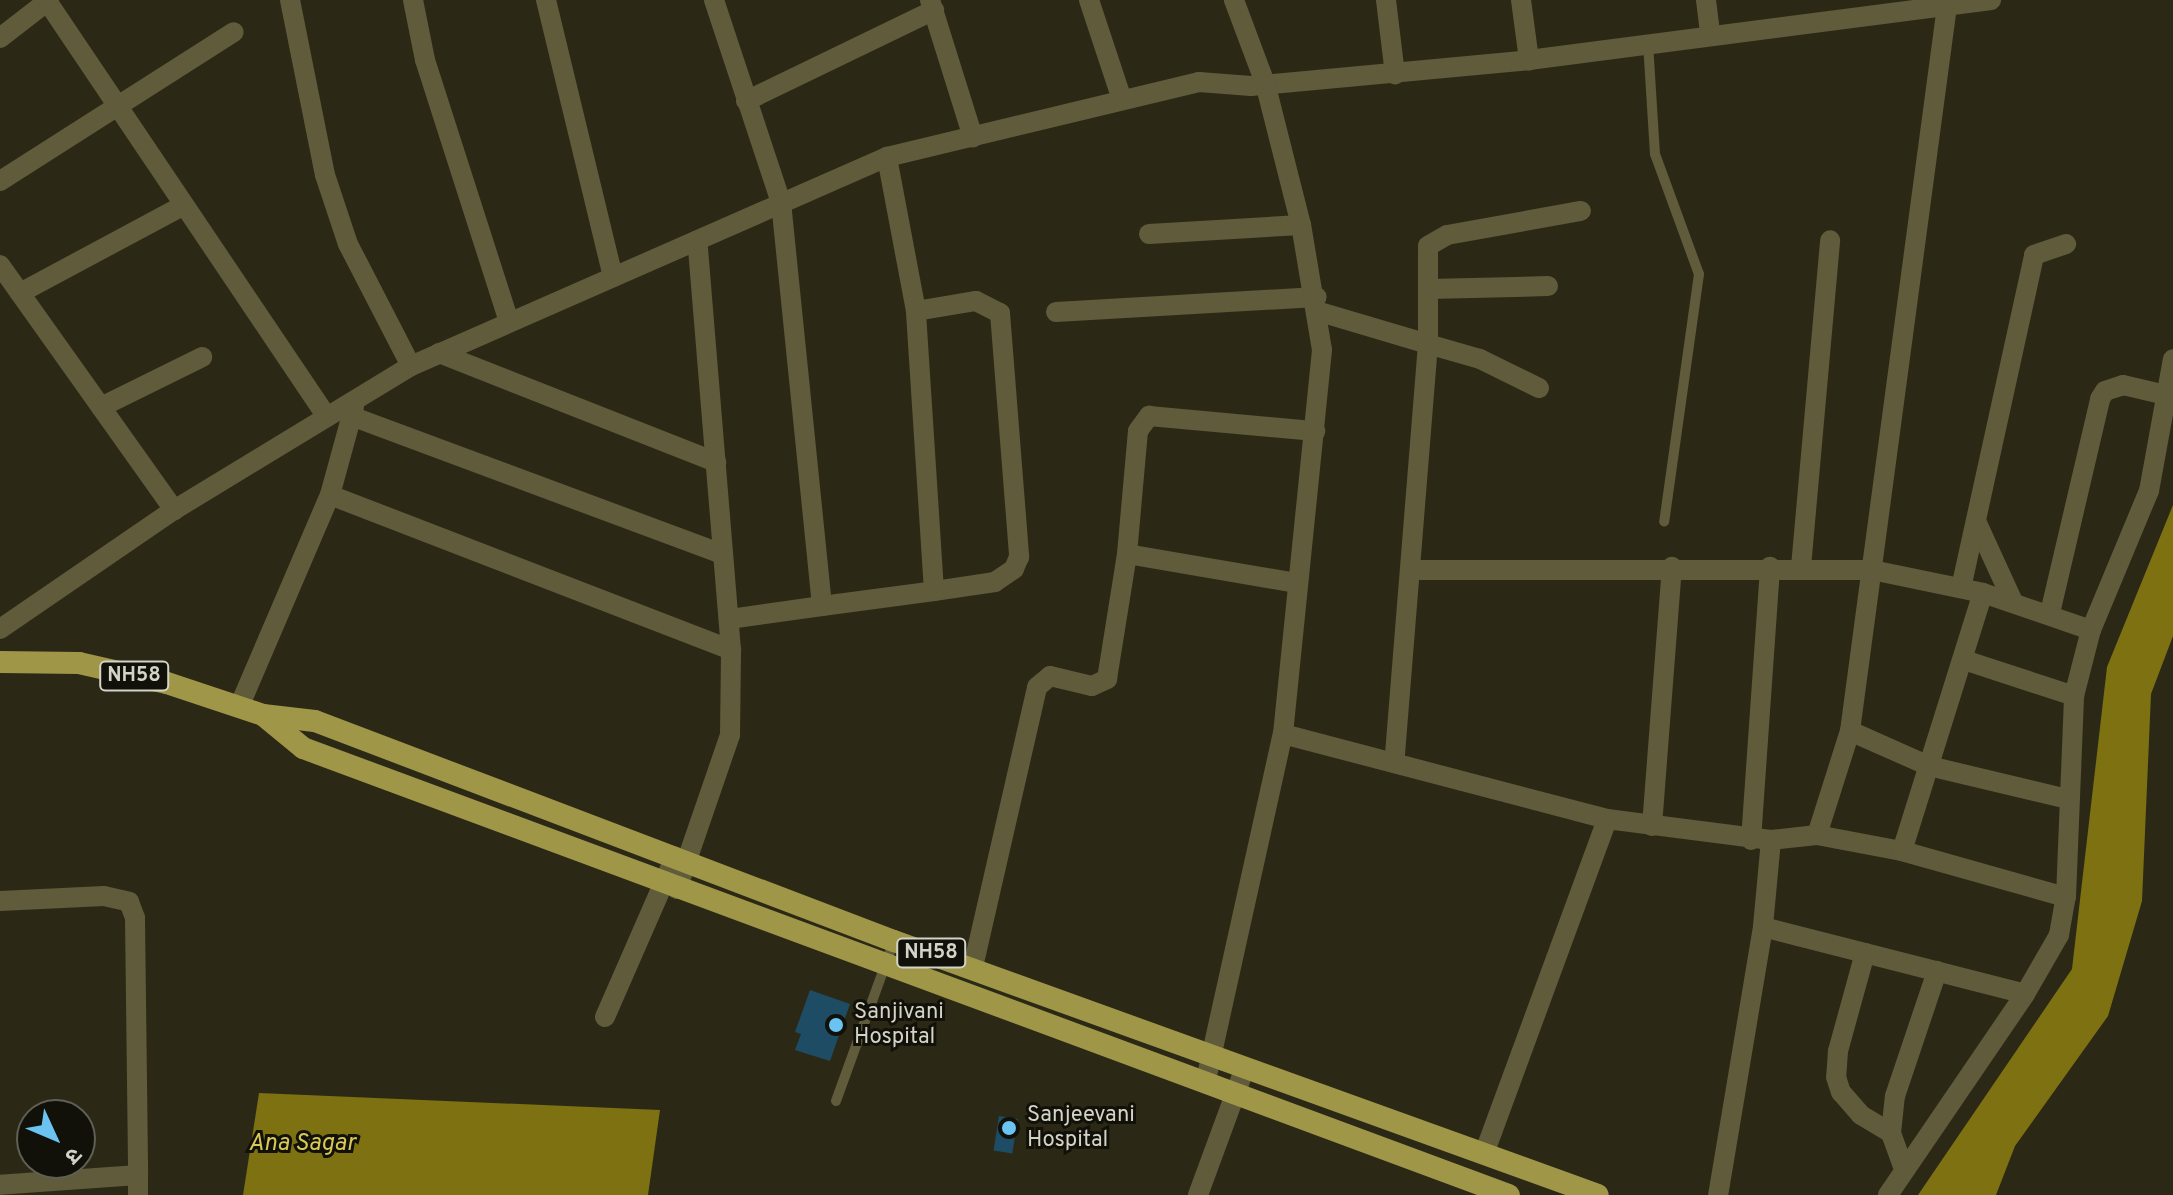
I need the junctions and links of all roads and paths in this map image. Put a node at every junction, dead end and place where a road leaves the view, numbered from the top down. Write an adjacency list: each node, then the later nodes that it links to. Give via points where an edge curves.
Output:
1 (48, 0): 16 (street); 23 (street)
2 (290, 0): 48 (street, via 325,175 348,244)
3 (413, 0): 43 (street, via 425,60)
4 (546, 0): 36 (street)
5 (714, 0): 22 (street)
6 (1089, 0): 21 (street)
7 (1234, 0): 20 (street)
8 (1386, 0): 19 (street)
9 (1521, 0): 18 (street)
10 (1706, 0): 15 (street)
11 (1991, 0): 13 (street)
12 (932, 5): 22 (street); 24 (street)
13 (1947, 6): 15 (street); 66 (street)
14 (234, 32): 23 (street)
15 (1710, 34): 17 (street)
16 (0, 38)
17 (1648, 43): 18 (street); 59 (lane, via 1655,154 1699,274)
18 (1529, 60): 19 (street)
19 (1395, 74): 20 (street)
20 (1265, 83): 21 (street, via 1199,82); 30 (street)
21 (1122, 100): 24 (street)
22 (746, 101): 27 (street)
23 (116, 104): 26 (street); 28 (street)
24 (973, 137): 25 (street)
25 (887, 157): 27 (street); 41 (street)
26 (0, 181)
27 (781, 202): 32 (street); 72 (street)
28 (184, 205): 39 (street); 53 (street)
29 (1581, 211): 38 (street, via 1434,239 1426,253)
30 (1301, 225): 31 (street); 40 (street)
31 (1149, 234)
32 (697, 240): 36 (street); 55 (street)
33 (1830, 240): 64 (street)
34 (2066, 244): 58 (street, via 2034,255)
35 (0, 265): 39 (street)
36 (613, 277): 43 (street)
37 (1548, 286): 38 (street)
38 (1429, 289): 44 (street)
39 (20, 293): 51 (street)
40 (1318, 304): 42 (street); 44 (street); 54 (street)
41 (916, 311): 69 (street); 69 (street, via 976,301 1000,313 1019,557 1014,569 995,582)
42 (1056, 312)
43 (509, 322): 45 (street)
44 (1428, 344): 49 (street, via 1480,359); 65 (street)
45 (439, 353): 48 (street); 55 (street)
46 (202, 357): 51 (street)
47 (2173, 359): 50 (street)
48 (411, 366): 52 (street)
49 (1539, 388)
50 (2166, 395): 73 (street, via 2123,385 2105,391 2100,399); 76 (street, via 2149,491)
51 (101, 407): 57 (street)
52 (354, 408): 53 (street); 56 (street); 60 (street)
53 (327, 417): 57 (street)
54 (1315, 431): 61 (street, via 1149,416 1138,431); 67 (street)
55 (716, 462): 60 (street)
56 (330, 495): 77 (street); 81 (street)
57 (174, 510): 75 (street)
58 (1976, 521): 68 (street); 71 (street)
59 (1664, 522)
60 (723, 554): 74 (street)
61 (1127, 554): 67 (street); 101 (street, via 1107,679 1092,686 1050,676 1037,687)
62 (1672, 567): 63 (street); 65 (street); 89 (street)
63 (1770, 567): 64 (street); 91 (street)
64 (1801, 567): 66 (street)
65 (1410, 570): 85 (street)
66 (1872, 570): 68 (street); 83 (street)
67 (1296, 583): 84 (street)
68 (1961, 588): 70 (street)
69 (934, 591): 72 (street)
70 (1983, 593): 71 (street); 78 (street)
71 (2013, 602): 73 (street)
72 (822, 606): 74 (street)
73 (2050, 613): 76 (street)
74 (729, 619): 77 (street)
75 (0, 629)
76 (2091, 630): 80 (street)
77 (731, 650): 93 (street, via 730,735)
78 (1964, 660): 80 (street); 86 (street)
79 (0, 662): 81 (highway, NH58, via 79,663 167,683)
80 (2074, 696): 87 (street)
81 (239, 707): 82 (highway, NH58)
82 (263, 715): 93 (highway, NH58, via 315,721); 94 (highway, NH58, via 303,748)
83 (1850, 731): 86 (street); 90 (street)
84 (1283, 734): 85 (street); 105 (street)
85 (1394, 763): 88 (street)
86 (1929, 766): 87 (street); 92 (street)
87 (2068, 799): 95 (street)
88 (1607, 819): 89 (street); 111 (street)
89 (1652, 826): 91 (street)
90 (1817, 835): 91 (street); 92 (street)
91 (1761, 840): 97 (street)
92 (1902, 851): 95 (street)
93 (681, 859): 94 (street); 98 (highway, NH58)
94 (670, 886): 100 (highway, NH58); 104 (street)
95 (2066, 897): 103 (street, via 2059,935)
96 (0, 901): 114 (street, via 104,896 129,902 135,918)
97 (1763, 927): 99 (street); 119 (street)
98 (894, 941): 100 (lane); 101 (highway, NH58)
99 (1865, 953): 102 (street); 110 (street, via 1836,1077 1841,1092 1861,1115)
100 (886, 966): 107 (highway, NH58); 109 (lane)
101 (973, 967): 105 (highway, NH58)
102 (1937, 971): 103 (street); 110 (street, via 1895,1096)
103 (2025, 994): 112 (street)
104 (605, 1017)
105 (1213, 1056): 106 (highway, NH58); 107 (street)
106 (1245, 1067): 108 (street); 111 (highway, NH58)
107 (1206, 1080): 108 (highway, NH58)
108 (1234, 1090): 116 (street); 117 (highway, NH58)
109 (836, 1101)
110 (1891, 1133): 112 (street)
111 (1484, 1154): 118 (highway, NH58)
112 (1904, 1169): 120 (street)
113 (0, 1185): 115 (street)
114 (138, 1185): 115 (street)
115 (60, 1190)
116 (1198, 1195)
117 (1509, 1195)
118 (1598, 1195)
119 (1718, 1195)
120 (1888, 1195)

